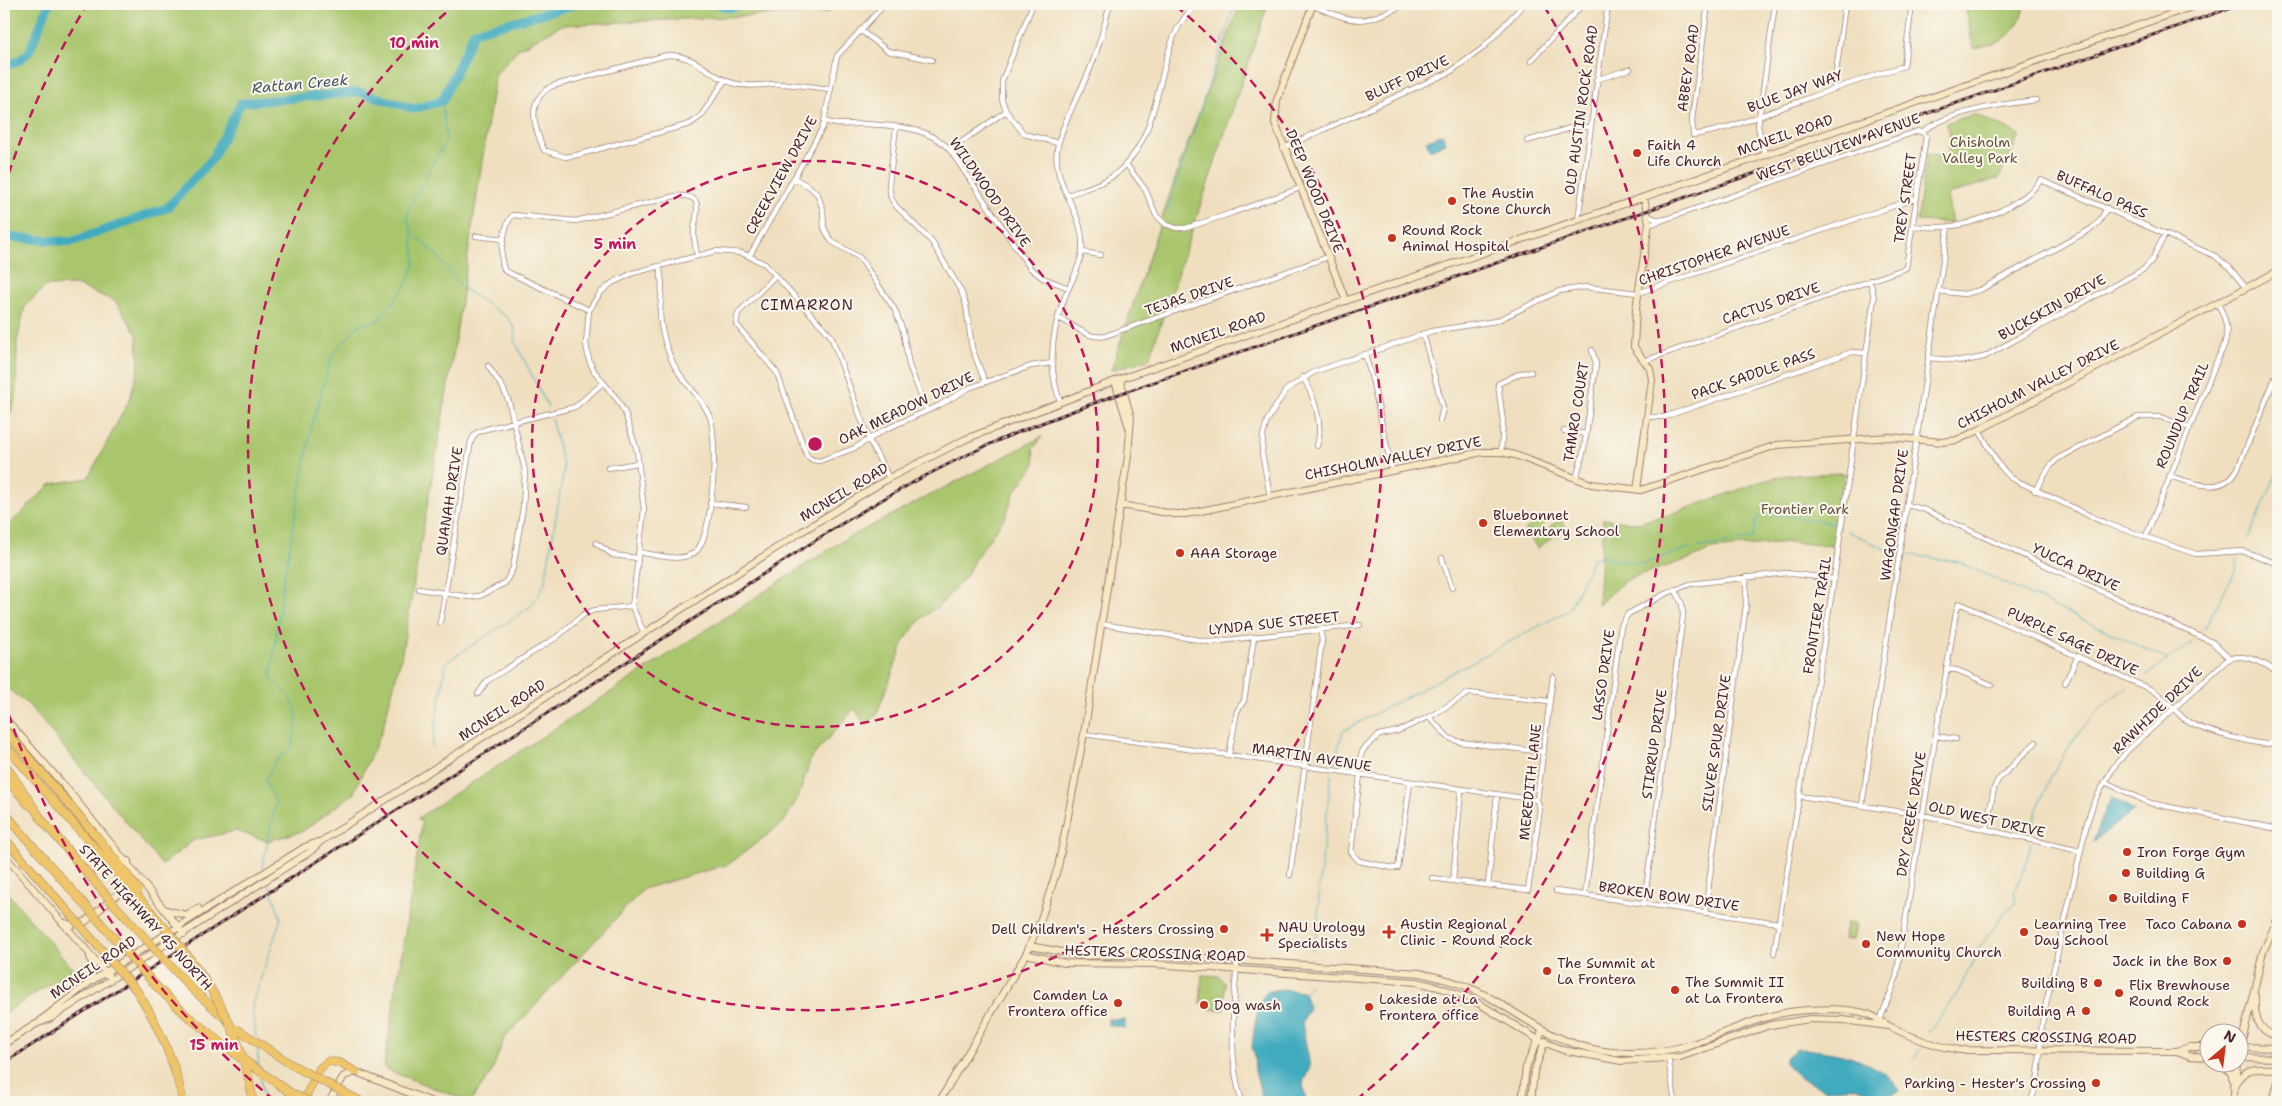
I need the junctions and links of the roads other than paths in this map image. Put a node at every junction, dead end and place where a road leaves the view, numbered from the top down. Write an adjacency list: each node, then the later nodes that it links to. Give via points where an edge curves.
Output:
1 (885, 4): 15 (street, CREEKVIEW DRIVE)
2 (1033, 4): 24 (street, via 1002,81 1002,100)
3 (1110, 4): 32 (street, via 1097,52)
4 (1200, 4): 36 (street, via 1188,12 1176,29 1152,121 1140,147)
5 (1311, 4): 6 (street, via 1348,19 1366,21); 33 (main road, DEEP WOOD DRIVE, via 1275,107 1276,131)
6 (1405, 4)
7 (1524, 4): 33 (street, BLUFF DRIVE, via 1483,48 1450,72)
8 (1583, 4): 17 (street)
9 (1608, 4): 20 (street, OLD AUSTIN ROCK ROAD)
10 (1708, 4): 30 (street, ABBEY ROAD, via 1692,119)
11 (1775, 4): 25 (street)
12 (1845, 4): 21 (street)
13 (1912, 4): 21 (street, BLUE JAY WAY, via 1904,66)
14 (2200, 4): 35 (main road, MCNEIL ROAD)
15 (860, 30): 16 (street, via 888,51); 22 (street, CREEKVIEW DRIVE, via 837,56)
16 (932, 60)
17 (1531, 61)
18 (1630, 69): 20 (street)
19 (725, 80): 19 (street, via 692,59 667,55 552,86 539,96 533,120 544,150 565,157 577,155 690,124 701,116); 22 (street, via 753,86 790,84)
20 (1596, 80): 27 (street, OLD AUSTIN ROCK ROAD)
21 (1834, 88): 25 (street, BLUE JAY WAY)
22 (831, 89): 26 (street, CREEKVIEW DRIVE)
23 (2036, 100): 29 (street, WEST BELLVIEW AVENUE, via 1991,106 1933,124)
24 (1006, 111): 32 (street, via 1024,134); 34 (street)
25 (1759, 116): 30 (street, BLUE JAY WAY); 35 (street)
26 (825, 121): 28 (street, WILDWOOD DRIVE, via 838,125); 37 (street, CREEKVIEW DRIVE)
27 (1590, 127): 31 (street, via 1574,127); 45 (street, OLD AUSTIN ROCK ROAD)
28 (896, 128): 34 (street, WILDWOOD DRIVE, via 931,134); 83 (street, via 889,184 891,198 932,242 961,291 972,348)
29 (1922, 132): 41 (street, TREY STREET, via 1926,136); 44 (street, WEST BELLVIEW AVENUE)
30 (1693, 135)
31 (1527, 141)
32 (1058, 142): 39 (street, via 1058,170)
33 (1283, 148): 38 (main road, DEEP WOOD DRIVE)
34 (950, 150): 63 (street, WILDWOOD DRIVE, via 1030,268 1043,278)
35 (1765, 155): 40 (main road, MCNEIL ROAD)
36 (1126, 164): 38 (street, via 1145,188 1156,215 1165,224 1176,228 1186,228); 39 (street, via 1108,179)
37 (794, 178): 55 (street, CREEKVIEW DRIVE); 86 (street, via 810,186 818,195 828,237 860,258 895,310 903,330 909,365)
38 (1300, 188): 57 (main road, DEEP WOOD DRIVE)
39 (1068, 195): 53 (street, via 1080,224)
40 (1644, 197): 43 (main road); 45 (main road, MCNEIL ROAD)
41 (1917, 198): 47 (street, TREY STREET); 66 (street, CHRISTOPHER AVENUE)
42 (2107, 208): 48 (street, BUFFALO PASS, via 2041,180 2031,194 2017,202 1977,222); 49 (street, BUFFALO PASS); 65 (street, via 2099,222 2088,231 1980,290 1956,294)
43 (1648, 213): 44 (street, via 1655,219); 46 (main road); 52 (main road)
44 (1666, 219): 46 (street, WEST BELLVIEW AVENUE)
45 (1578, 220): 67 (main road, MCNEIL ROAD)
46 (1649, 225): 52 (main road)
47 (1912, 226): 48 (street, BUFFALO PASS); 59 (street, TREY STREET)
48 (1948, 227): 65 (street, WAGONGAP DRIVE)
49 (2165, 234): 64 (street, BUFFALO PASS, via 2218,258); 75 (street, BUCKSKIN DRIVE, via 2144,269 1984,357 1964,362)
50 (476, 236): 51 (street)
51 (504, 239): 54 (street, via 509,218 513,215 576,221 681,195 698,203 694,237); 69 (street, via 501,260 505,271)
52 (1645, 246): 66 (main road)
53 (1082, 252): 56 (street); 63 (street)
54 (697, 255): 55 (street, via 724,250); 58 (street)
55 (750, 255): 61 (street)
56 (1101, 256)
57 (1328, 257): 67 (main road, DEEP WOOD DRIVE); 70 (street, TEJAS DRIVE, via 1105,336 1090,336)
58 (659, 266): 69 (street, via 632,273 612,283); 108 (street, via 662,289 660,318 670,355 702,399 711,419 715,446)
59 (1906, 268): 62 (street, CACTUS DRIVE)
60 (2278, 271): 64 (main road, CHISHOLM VALLEY DRIVE)
61 (776, 274): 94 (street, via 831,336); 94 (street, OAK MEADOW DRIVE, via 738,313 736,324 780,380 807,456 819,461)
62 (1870, 280): 73 (street, FRONTIER TRAIL, via 1874,298); 76 (street, CACTUS DRIVE)
63 (1069, 288): 70 (street)
64 (2246, 288): 68 (main road, CHISHOLM VALLEY DRIVE)
65 (1938, 291): 75 (street, WAGONGAP DRIVE)
66 (1638, 293): 71 (street, CHRISTOPHER AVENUE, via 1586,287 1566,289 1551,293 1496,321); 76 (main road, via 1634,347)
67 (1346, 301): 82 (main road, MCNEIL ROAD)
68 (2218, 304): 90 (street, ROUNDUP TRAIL, via 2226,321 2227,340); 91 (main road, CHISHOLM VALLEY DRIVE)
69 (589, 310): 84 (street, via 585,336 587,352 590,364)
70 (1058, 318): 77 (street, via 1053,338)
71 (1423, 333): 74 (street, CHRISTOPHER AVENUE); 88 (street, via 1443,408)
72 (1592, 350): 93 (street, TAMRO COURT, via 1596,364)
73 (1866, 353): 87 (street, PACK SADDLE PASS, via 1852,352 1664,417); 95 (street, FRONTIER TRAIL)
74 (1365, 354): 81 (street, CHRISTOPHER AVENUE); 101 (street)
75 (1928, 358): 96 (street, WAGONGAP DRIVE)
76 (1644, 361): 87 (main road, via 1652,377)
77 (1053, 363): 83 (street, OAK MEADOW DRIVE, via 1031,366); 85 (street, via 1054,383)
78 (488, 366): 89 (street, via 507,395)
79 (2278, 371): 102 (street, via 2238,468 2230,479 2211,487)
80 (1531, 372): 98 (street, via 1521,372 1498,384 1503,422)
81 (1303, 378): 97 (street, via 1313,399 1320,433); 107 (street, CHRISTOPHER AVENUE, via 1281,396 1265,428 1262,461)
82 (1118, 380): 85 (main road, MCNEIL ROAD); 110 (main road, via 1130,434)
83 (985, 382): 86 (street, OAK MEADOW DRIVE)
84 (603, 383): 89 (street, QUANAH DRIVE, via 575,407); 99 (street, via 625,413)
85 (1060, 401): 103 (main road, MCNEIL ROAD, via 966,439)
86 (927, 412): 94 (street, OAK MEADOW DRIVE)
87 (1647, 417): 105 (main road)
88 (1440, 420)
89 (514, 422): 123 (street, QUANAH DRIVE, via 476,433 471,441); 123 (street, via 526,479 511,574 505,583 480,596 470,598)
90 (2189, 428): 102 (street, ROUNDUP TRAIL); 106 (street, via 2154,416 2131,419 2057,459)
91 (1979, 430): 96 (main road, CHISHOLM VALLEY DRIVE, via 1949,442); 106 (street, via 2006,473 2016,482)
92 (1564, 431): 93 (street)
93 (1586, 434): 104 (street, TAMRO COURT)
94 (869, 440): 103 (street)
95 (1854, 440): 96 (main road, CHISHOLM VALLEY DRIVE, via 1890,437); 105 (main road, CHISHOLM VALLEY DRIVE, via 1770,446 1648,489); 119 (street, FRONTIER TRAIL)
96 (1916, 441): 109 (street, WAGONGAP DRIVE)
97 (1317, 446)
98 (1501, 452): 101 (main road, CHISHOLM VALLEY DRIVE, via 1474,453); 104 (main road, CHISHOLM VALLEY DRIVE)
99 (638, 463): 100 (street); 114 (street, via 644,510)
100 (608, 468)
101 (1392, 470): 107 (main road, CHISHOLM VALLEY DRIVE)
102 (2169, 476): 112 (street, ROUNDUP TRAIL)
103 (889, 478): 130 (main road, MCNEIL ROAD)
104 (1576, 479): 105 (main road, CHISHOLM VALLEY DRIVE)
105 (1637, 490)
106 (2035, 490): 112 (street, via 2105,522)
107 (1270, 496): 110 (main road, CHISHOLM VALLEY DRIVE, via 1174,514)
108 (710, 503): 111 (street); 114 (street, via 706,535 693,554 678,558)
109 (1907, 505): 133 (street, YUCCA DRIVE, via 1923,508 2212,642); 163 (street, WAGONGAP DRIVE)
110 (1120, 506): 127 (main road)
111 (746, 507)
112 (2146, 536): 117 (street, via 2196,554 2244,551)
113 (596, 543): 115 (street, via 613,555)
114 (638, 552): 115 (street)
115 (637, 558): 125 (street)
116 (1442, 558): 120 (street)
117 (2278, 564)
118 (1746, 577): 119 (street, LASSO DRIVE, via 1786,573); 122 (street, LASSO DRIVE); 186 (street, SILVER SPUR DRIVE, via 1746,605)
119 (1834, 579): 161 (street, FRONTIER TRAIL)
120 (1452, 588)
121 (419, 589): 123 (street)
122 (1675, 589): 181 (street, LASSO DRIVE, via 1628,614 1620,626); 183 (street, STIRRUP DRIVE, via 1684,616)
123 (446, 593): 126 (street, QUANAH DRIVE)
124 (1959, 603): 132 (street, PURPLE SAGE DRIVE); 134 (street, DRY CREEK DRIVE)
125 (632, 606): 130 (street); 139 (street, via 584,614 557,637 488,681)
126 (440, 623)
127 (1102, 624): 131 (street, LYNDA SUE STREET, via 1211,642); 146 (main road)
128 (1360, 625): 129 (street, LYNDA SUE STREET)
129 (1320, 630): 131 (street, LYNDA SUE STREET); 154 (street, via 1322,640)
130 (644, 633): 172 (main road, MCNEIL ROAD)
131 (1254, 638): 152 (street, via 1244,701 1237,712)
132 (2078, 656): 137 (street); 141 (street, PURPLE SAGE DRIVE, via 2152,690)
133 (2230, 659): 135 (street, via 2245,657); 141 (street, RAWHIDE DRIVE)
134 (1946, 669): 138 (street, via 1957,670); 147 (street, DRY CREEK DRIVE)
135 (2278, 673)
136 (1553, 676): 140 (street, MEREDITH LANE)
137 (2065, 683)
138 (1992, 685)
139 (478, 694)
140 (1549, 701): 144 (street, via 1469,693); 151 (street, MEREDITH LANE)
141 (2174, 708): 142 (street, PURPLE SAGE DRIVE, via 2199,728 2266,744 2275,738); 157 (street, RAWHIDE DRIVE, via 2128,750)
142 (2278, 711)
143 (4, 717): 175 (main road)
144 (1429, 718): 151 (street, via 1449,738 1460,742); 155 (street, via 1379,735 1363,750)
145 (4, 729): 184 (highway, bridge, via 98,838 140,892)
146 (1084, 734): 152 (street, MARTIN AVENUE); 192 (main road, via 1058,867)
147 (1935, 736): 148 (street); 165 (street, DRY CREEK DRIVE)
148 (1956, 739)
149 (2036, 742): 170 (street, via 1998,780)
150 (4, 744): 184 (highway, bridge)
151 (1544, 752): 162 (street, MEREDITH LANE)
152 (1229, 756): 154 (street, MARTIN AVENUE)
153 (4, 763): 167 (highway)
154 (1304, 766): 155 (street, MARTIN AVENUE); 176 (street)
155 (1357, 775): 158 (street, MARTIN AVENUE); 158 (street, via 1351,852 1361,862 1398,868)
156 (4, 776): 167 (highway, STATE HIGHWAY 45 NORTH)
157 (2105, 782): 169 (street, via 2150,803); 173 (street, RAWHIDE DRIVE, via 2089,816)
158 (1410, 783): 159 (street, MARTIN AVENUE)
159 (1461, 790): 160 (street, MARTIN AVENUE); 178 (street)
160 (1497, 795): 162 (street, MARTIN AVENUE); 179 (street)
161 (1800, 796): 163 (street, OLD WEST DRIVE); 189 (street, FRONTIER TRAIL)
162 (1537, 800): 179 (street, MEREDITH LANE, via 1540,809 1528,890)
163 (1862, 805): 165 (street, OLD WEST DRIVE)
164 (4, 812): 168 (highway)
165 (1922, 816): 170 (street, OLD WEST DRIVE); 204 (street, DRY CREEK DRIVE, via 1896,978)
166 (4, 817): 168 (highway)
167 (42, 820): 234 (highway, STATE HIGHWAY 45 NORTH, bridge, via 190,988 237,1029 292,1065)
168 (19, 829): 232 (highway, bridge, via 157,987 185,1014 234,1054 291,1093)
169 (2278, 829)
170 (1986, 830): 173 (street, OLD WEST DRIVE)
171 (4, 838): 229 (highway, bridge, via 137,991 168,1048)
172 (320, 842): 182 (main road, MCNEIL ROAD, via 305,847); 191 (main road, MCNEIL ROAD)
173 (2080, 851): 217 (street, RAWHIDE DRIVE, via 2043,1018)
174 (4, 855): 188 (main road)
175 (128, 861): 185 (main road); 188 (main road, via 120,892 84,922 72,925)
176 (1290, 874)
177 (1432, 878): 178 (street)
178 (1453, 881): 179 (street)
179 (1488, 885)
180 (1556, 890): 181 (street, BROKEN BOW DRIVE)
181 (1585, 895): 183 (street, BROKEN BOW DRIVE)
182 (220, 899): 185 (main road, via 186,915); 190 (main road, MCNEIL ROAD)
183 (1644, 904): 186 (street, BROKEN BOW DRIVE)
184 (148, 909): 230 (highway, bridge, via 221,1003 243,1057)
185 (165, 909): 190 (main road)
186 (1705, 913): 189 (street, BROKEN BOW DRIVE)
187 (2278, 918): 202 (main road, via 2265,947)
188 (61, 921): 193 (main road)
189 (1779, 923): 194 (street, FRONTIER TRAIL)
190 (179, 926): 191 (main road); 200 (main road, MCNEIL ROAD)
191 (184, 934): 201 (main road, MCNEIL ROAD)
192 (1030, 946): 195 (main road); 196 (main road, HESTERS CROSSING ROAD, via 1068,955)
193 (89, 953): 200 (main road); 203 (main road, via 93,968)
194 (1774, 953)
195 (1026, 954): 198 (main road, HESTERS CROSSING ROAD, via 1048,961); 236 (main road)
196 (1118, 955): 197 (main road, HESTERS CROSSING ROAD); 198 (main road, via 1109,961)
197 (1237, 960): 199 (street); 207 (main road, HESTERS CROSSING ROAD, via 1420,973 1482,994)
198 (1084, 964): 199 (main road, HESTERS CROSSING ROAD, via 1147,963)
199 (1237, 968): 210 (main road, HESTERS CROSSING ROAD, via 1401,980 1438,986 1476,1001); 237 (street, via 1232,1056)
200 (106, 972): 201 (main road); 203 (main road, MCNEIL ROAD)
201 (112, 979): 205 (main road, MCNEIL ROAD)
202 (2256, 980): 206 (main road); 209 (main road, via 2254,1013 2262,1028)
203 (90, 982): 205 (main road, MCNEIL ROAD)
204 (1879, 1023): 216 (main road, HESTERS CROSSING ROAD, via 1867,1014 1842,1010 1793,1011 1750,1021 1705,1040); 217 (main road, HESTERS CROSSING ROAD, via 1944,1048); 222 (main road, HESTERS CROSSING ROAD, via 1810,1019 1770,1025 1696,1053)
205 (36, 1024): 212 (main road, MCNEIL ROAD)
206 (2245, 1024)
207 (1542, 1031): 208 (main road, HESTERS CROSSING ROAD); 210 (main road)
208 (1549, 1034): 211 (main road); 216 (main road, HESTERS CROSSING ROAD, via 1602,1051 1636,1053)
209 (2277, 1036)
210 (1537, 1039): 211 (main road, HESTERS CROSSING ROAD); 238 (main road, via 1526,1067)
211 (1544, 1043): 222 (main road, HESTERS CROSSING ROAD, via 1600,1059 1636,1062); 239 (main road, via 1534,1072)
212 (4, 1044)
213 (2200, 1047): 218 (main road, HESTERS CROSSING ROAD)
214 (2250, 1047): 215 (main road)
215 (2278, 1048)
216 (1668, 1050): 222 (street)
217 (2040, 1051): 218 (main road, HESTERS CROSSING ROAD); 241 (street, RAWHIDE DRIVE, via 2039,1076)
218 (2176, 1051): 219 (main road, HESTERS CROSSING ROAD)
219 (2200, 1057)
220 (2250, 1057): 221 (main road)
221 (2278, 1058)
222 (1669, 1059): 240 (street)
223 (2278, 1070): 228 (main road, via 2243,1072)
224 (356, 1072): 231 (highway, via 329,1061 320,1068); 233 (main road, via 344,1076); 235 (main road)
225 (2232, 1074): 228 (main road)
226 (2236, 1074): 228 (main road)
227 (2278, 1082): 243 (main road)
228 (2234, 1086): 242 (main road)
229 (183, 1102)
230 (253, 1102)
231 (302, 1102)
232 (310, 1102)
233 (329, 1102)
234 (362, 1102)
235 (432, 1102)
236 (940, 1102)
237 (1242, 1102)
238 (1522, 1102)
239 (1531, 1102)
240 (1675, 1102)
241 (2030, 1102)
242 (2233, 1102)
243 (2273, 1102)

